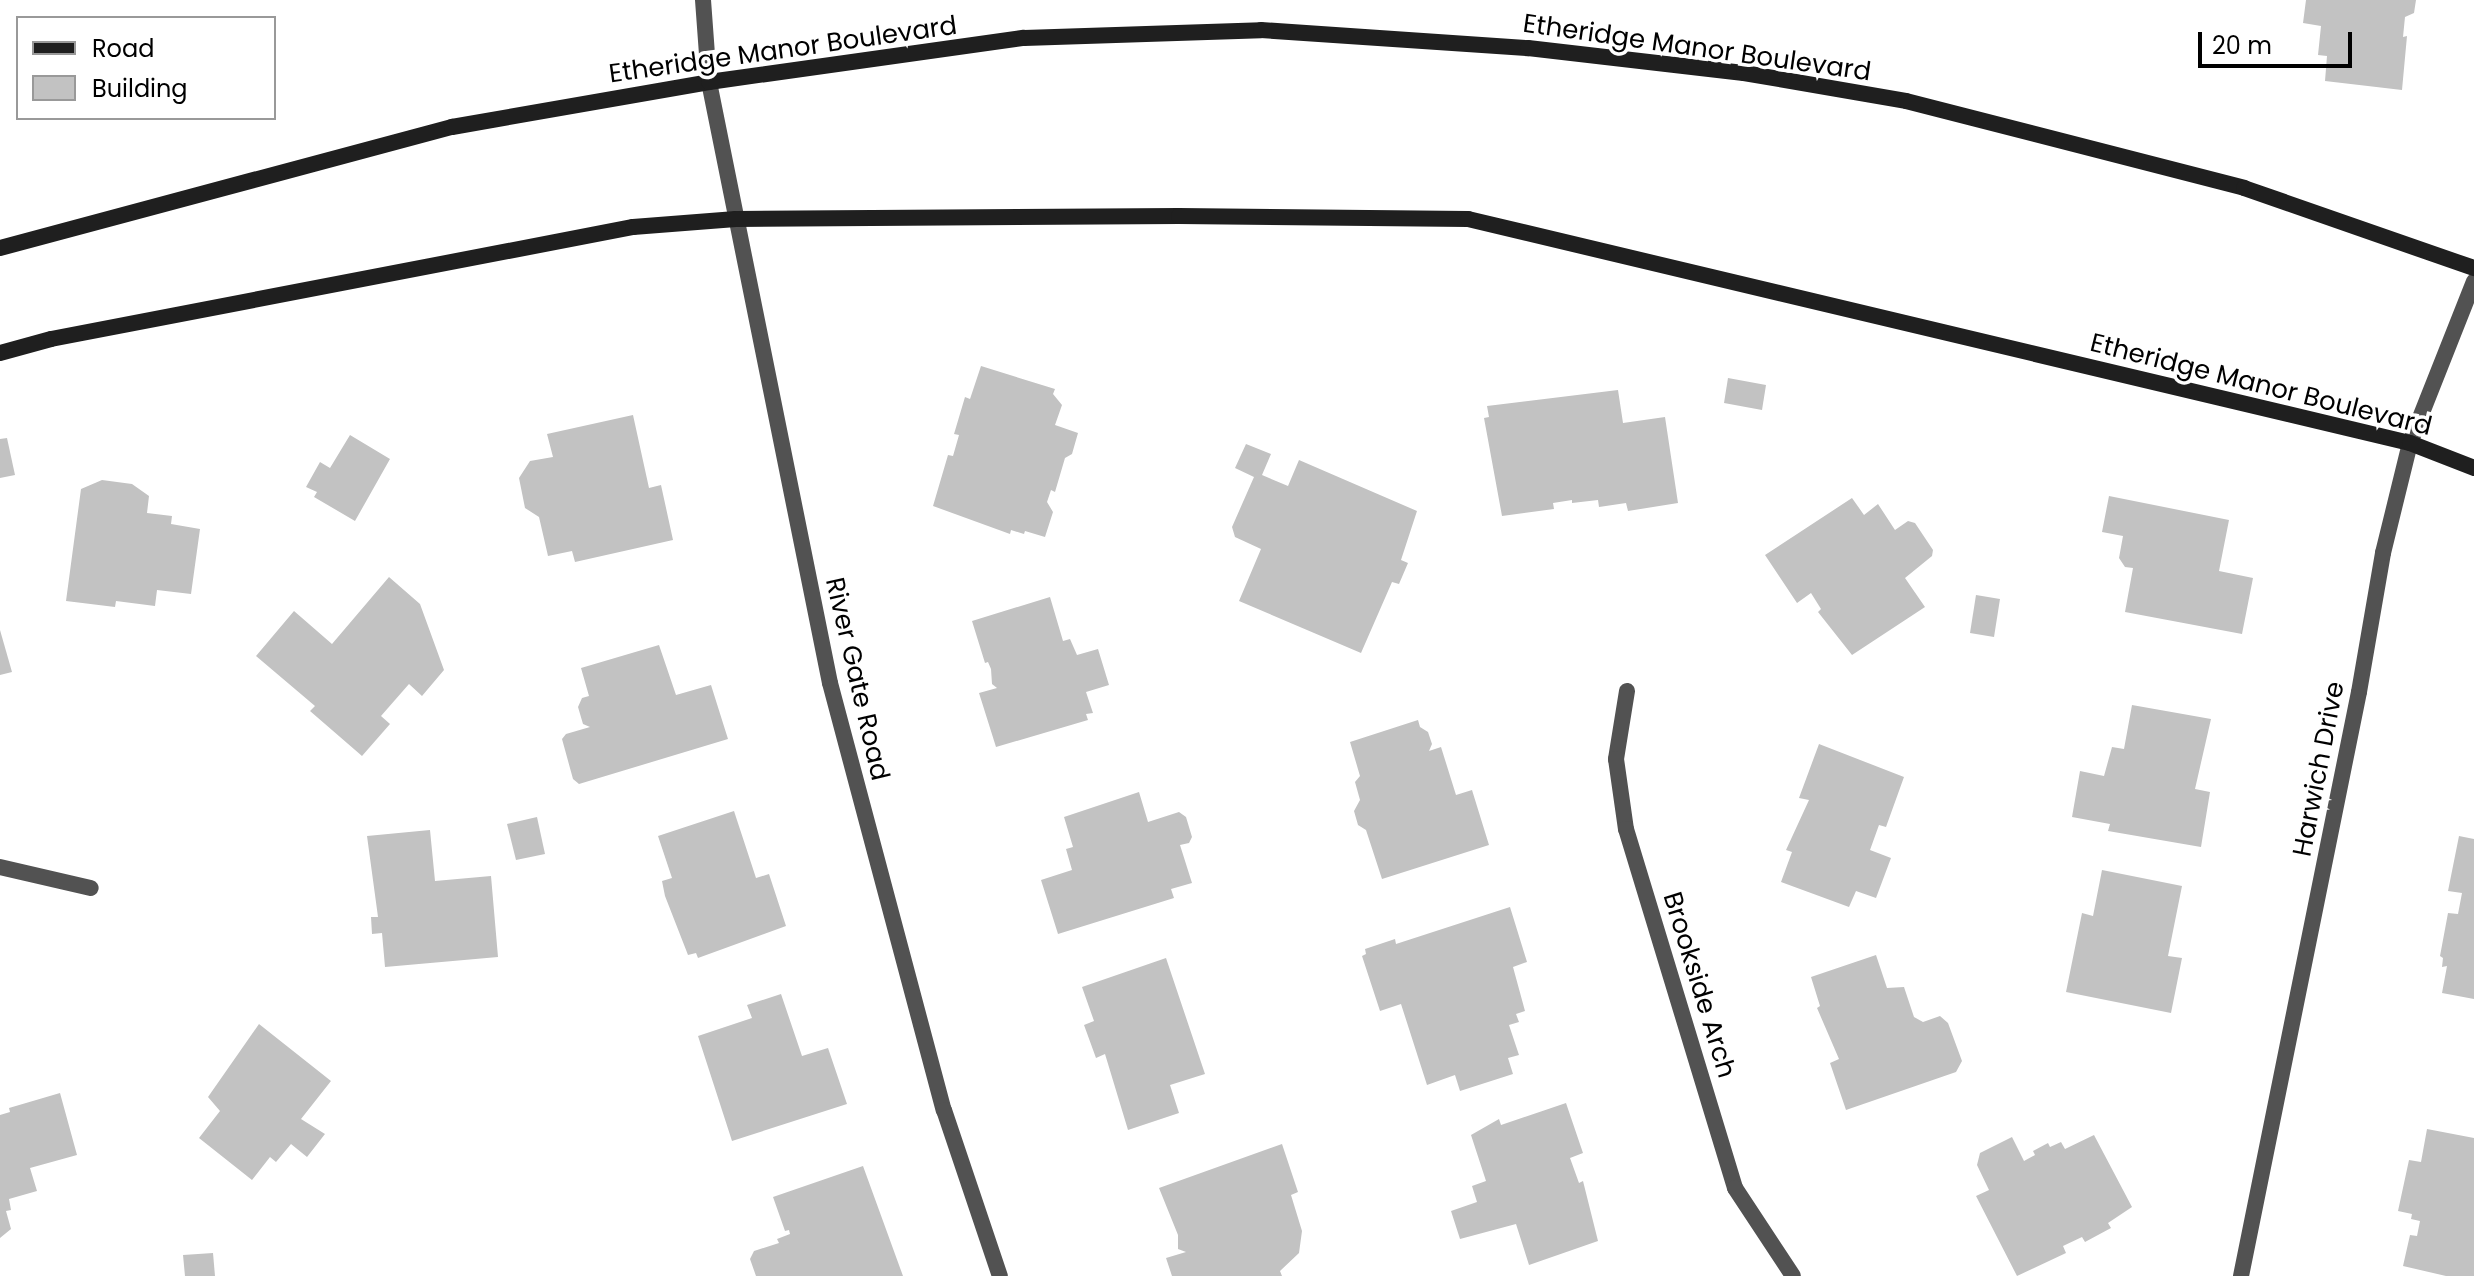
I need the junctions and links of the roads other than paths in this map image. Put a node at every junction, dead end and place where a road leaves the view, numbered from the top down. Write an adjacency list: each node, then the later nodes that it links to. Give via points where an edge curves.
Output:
1 (703, 0): 2 (street, River Gate Road)
2 (709, 82): 3 (street, River Gate Road); 4 (main road, Etheridge Manor Boulevard, via 452,127); 5 (main road, Etheridge Manor Boulevard, via 1024,38 1261,30 1528,48 1744,73 1906,101 2244,188)
3 (736, 219): 7 (main road, Etheridge Manor Boulevard, via 618,230); 8 (main road, Etheridge Manor Boulevard, via 1468,219); 13 (street, River Gate Road, via 830,683 944,1110)
4 (0, 248)
5 (2474, 268)
6 (2474, 281): 8 (street, Harwich Drive)
7 (0, 353)
8 (2410, 443): 9 (main road, Etheridge Manor Boulevard); 15 (street, Harwich Drive, via 2383,553)
9 (2474, 468)
10 (1627, 691): 14 (street, Brookside Arch, via 1616,759 1626,829 1735,1188)
11 (0, 867): 12 (street)
12 (91, 888)
13 (1000, 1276)
14 (1793, 1276)
15 (2241, 1276)

